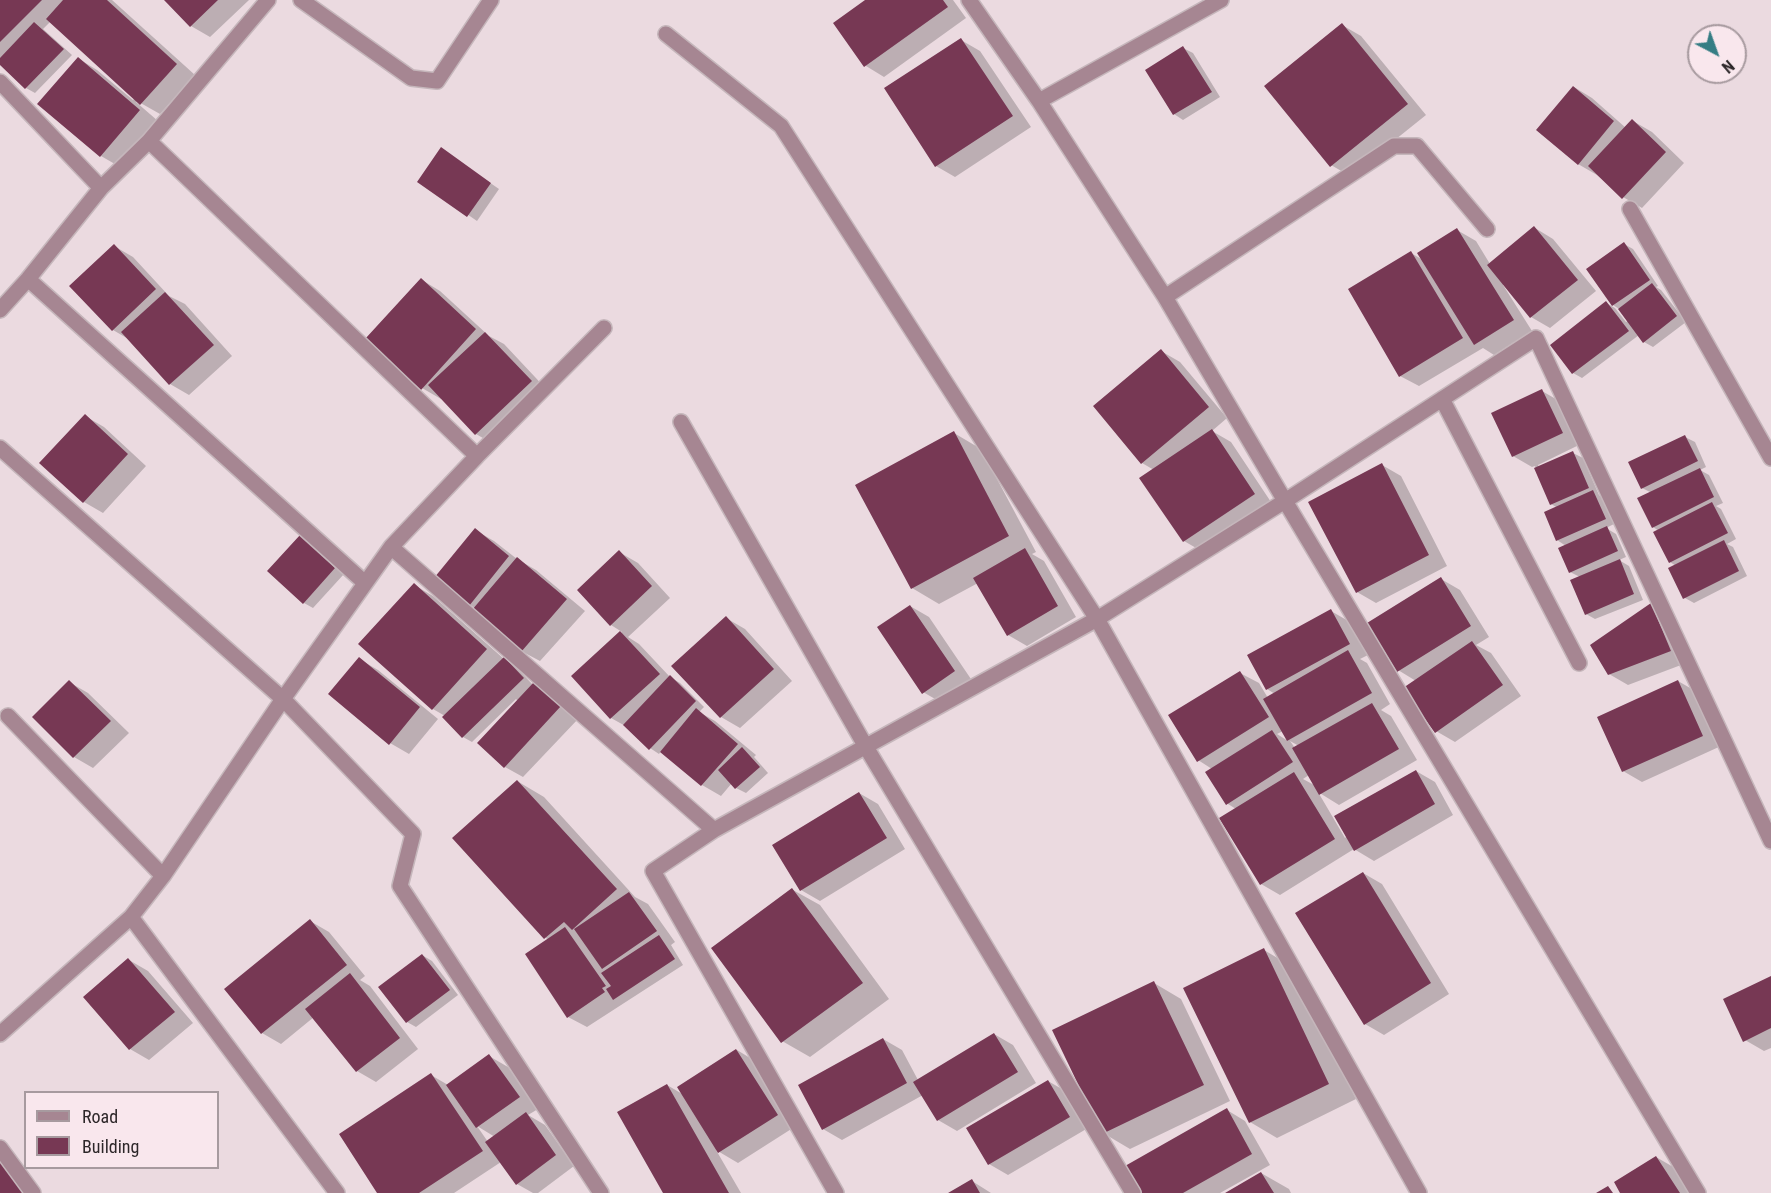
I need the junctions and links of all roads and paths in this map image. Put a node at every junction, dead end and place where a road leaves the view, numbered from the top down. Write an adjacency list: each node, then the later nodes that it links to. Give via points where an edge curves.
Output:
1 (268, 0): 9 (street)
2 (301, 0): 3 (street, via 411,78 437,81)
3 (491, 0)
4 (969, 0): 8 (street)
5 (1221, 0): 8 (street)
6 (666, 34): 25 (street, via 781,126)
7 (0, 82): 10 (street)
8 (1039, 101): 14 (street)
9 (149, 141): 10 (street); 20 (street)
10 (101, 188): 13 (street)
11 (1630, 209): 21 (street)
12 (1487, 229): 14 (street, via 1417,146 1394,146)
13 (28, 279): 15 (street); 24 (street)
14 (1165, 297): 22 (street)
15 (0, 310)
16 (604, 328): 20 (street)
17 (1442, 399): 22 (street); 26 (street); 31 (street, via 1536,338)
18 (681, 422): 29 (street)
19 (0, 448): 27 (street)
20 (477, 456): 23 (street)
21 (1771, 458)
22 (1285, 501): 25 (street); 42 (street)
23 (391, 547): 24 (street); 30 (street)
24 (365, 583): 27 (street)
25 (1097, 619): 29 (street); 41 (street)
26 (1579, 663)
27 (283, 699): 32 (street); 38 (street, via 413,834 400,886)
28 (8, 716): 32 (street)
29 (866, 747): 30 (street); 40 (street)
30 (714, 830): 39 (street, via 653,872)
31 (1771, 841)
32 (163, 876): 33 (street)
33 (130, 917): 34 (street); 37 (street)
34 (0, 1034)
35 (0, 1148): 36 (street)
36 (33, 1193)
37 (337, 1193)
38 (601, 1193)
39 (836, 1193)
40 (1133, 1193)
41 (1419, 1193)
42 (1698, 1193)

